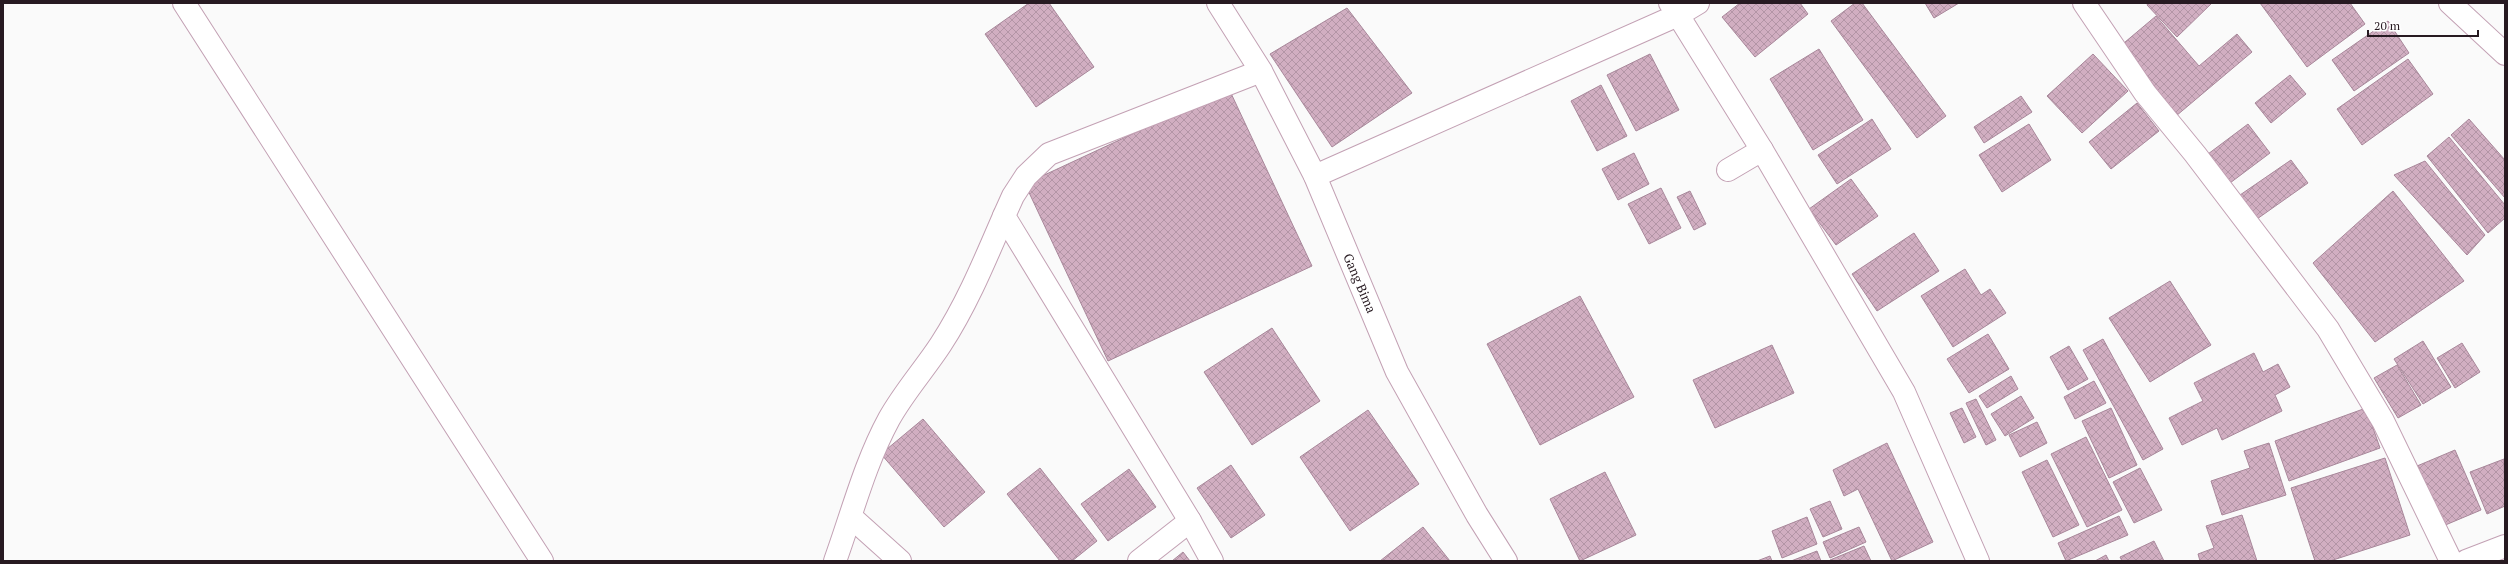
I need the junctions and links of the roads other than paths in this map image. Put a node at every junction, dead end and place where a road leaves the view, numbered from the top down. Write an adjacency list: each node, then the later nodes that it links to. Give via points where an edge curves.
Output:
1 (184, 3): 16 (street)
2 (1218, 3): 8 (street, Gang Bima)
3 (1698, 3): 6 (street)
4 (2084, 3): 23 (street, via 2145,93 2195,154 2328,329 2383,421)
5 (2450, 3): 7 (street)
6 (1674, 9): 9 (street); 11 (street)
7 (2505, 54)
8 (1261, 71): 11 (street, Gang Bima); 12 (street, via 1049,154 1026,176)
9 (1762, 150): 10 (street); 22 (street, via 1904,392)
10 (1728, 170)
11 (1315, 176): 21 (street, Gang Bima, via 1397,372 1477,515)
12 (1004, 216): 13 (street, via 969,296 940,345 913,380 889,419 873,453); 14 (street)
13 (851, 517): 17 (street); 18 (street)
14 (1190, 521): 19 (street); 20 (street)
15 (2505, 546): 24 (street)
16 (542, 561)
17 (835, 561)
18 (900, 561)
19 (1139, 561)
20 (1212, 561)
21 (1506, 561)
22 (1978, 561)
23 (2451, 561)
24 (2466, 561)

